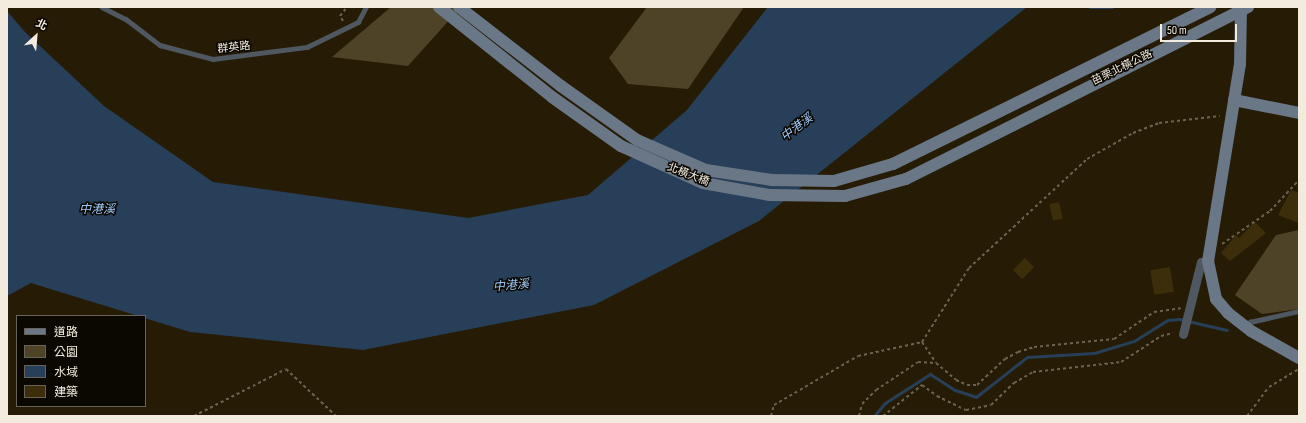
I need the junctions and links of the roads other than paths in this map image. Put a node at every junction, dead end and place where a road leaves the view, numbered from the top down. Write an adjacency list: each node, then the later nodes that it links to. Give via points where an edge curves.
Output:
1 (102, 7): 2 (lane, 群英路, via 126,19 160,44 213,60 306,47 358,22)
2 (366, 7)
3 (439, 7): 10 (main road, 北橫大橋, via 552,98 620,146 702,182 770,195 844,196 906,179)
4 (459, 7): 9 (main road, 北橫大橋, via 561,86 637,140 706,170 772,180 834,181 893,164)
5 (1210, 7): 9 (main road, 苗栗北橫公路)
6 (1244, 8): 7 (main road, via 1240,64); 10 (main road, 苗栗北橫公路)
7 (1234, 100): 8 (main road); 11 (main road)
8 (1299, 113)
9 (990, 117)
10 (997, 131)
11 (1209, 257): 13 (main road, via 1216,299); 14 (street, via 1201,262)
12 (1299, 311): 13 (lane, via 1250,322)
13 (1245, 327): 15 (main road)
14 (1184, 330)
15 (1299, 358)

